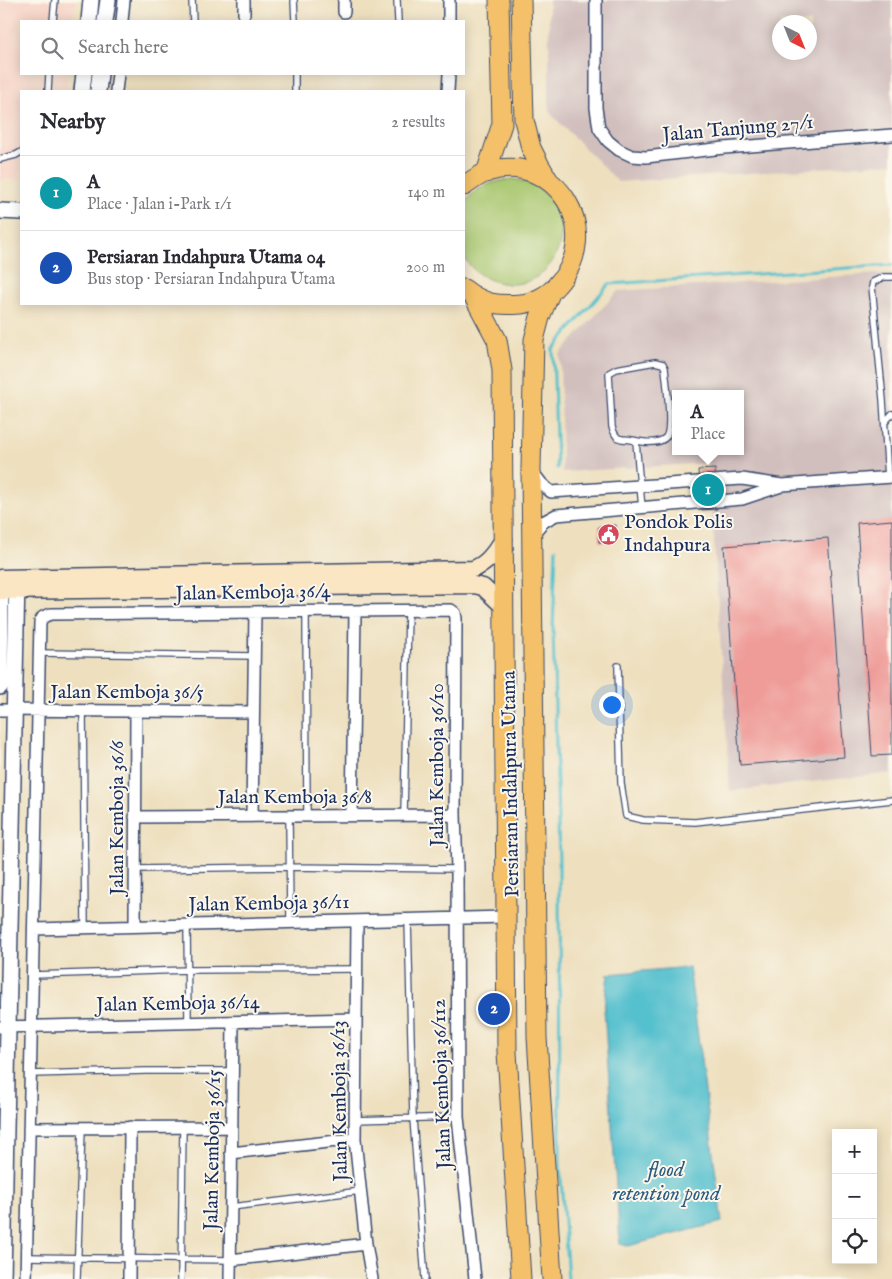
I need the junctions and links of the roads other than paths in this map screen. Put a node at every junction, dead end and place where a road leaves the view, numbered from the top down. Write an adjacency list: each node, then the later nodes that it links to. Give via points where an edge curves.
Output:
1 (55, 0): 16 (lane)
2 (91, 0): 17 (street)
3 (108, 0): 18 (street)
4 (124, 0): 19 (street)
5 (192, 0): 20 (lane)
6 (244, 0): 15 (street)
7 (294, 0): 21 (lane)
8 (344, 0): 14 (street)
9 (397, 0): 22 (lane)
10 (449, 0): 23 (street)
11 (499, 0): 39 (main road, via 502,124)
12 (521, 0): 40 (main road, via 524,120 531,148)
13 (596, 0): 36 (street, Jalan Tanjung 27/1, via 596,108 599,128 608,141 632,156)
14 (344, 12)
15 (244, 14)
16 (53, 20)
17 (89, 20)
18 (106, 20)
19 (122, 20)
20 (192, 20)
21 (295, 20)
22 (398, 20)
23 (449, 20)
24 (49, 75): 30 (lane)
25 (84, 75): 31 (street)
26 (100, 75): 32 (street)
27 (118, 75): 33 (street)
28 (295, 75): 34 (lane)
29 (449, 75): 35 (street)
30 (48, 90)
31 (82, 90)
32 (98, 90)
33 (116, 90)
34 (295, 90)
35 (448, 90)
36 (892, 136)
37 (20, 153): 38 (lane)
38 (0, 159)
39 (486, 172): 40 (main road, via 508,168 529,171); 41 (main road)
40 (549, 181): 45 (main road, via 564,196 574,214 578,235 572,263)
41 (465, 185)
42 (0, 211): 43 (street)
43 (20, 212)
44 (892, 277): 48 (lane, via 872,284)
45 (552, 292): 46 (main road, via 527,304 500,306); 50 (main road, Persiaran Indahpura Utama, via 534,340)
46 (469, 293): 56 (main road, Persiaran Indahpura Utama, via 497,340 502,370)
47 (892, 414): 48 (lane)
48 (885, 422): 51 (lane)
49 (636, 442): 49 (lane, via 615,435 608,373 660,362 665,368 668,431 660,440); 52 (lane)
50 (531, 468): 52 (street, via 540,483 552,492); 55 (main road, Persiaran Indahpura Utama)
51 (890, 477): 53 (street)
52 (640, 485): 53 (street, via 742,479); 54 (lane)
53 (782, 485): 54 (street, via 742,499)
54 (642, 508): 55 (street, via 556,515 543,522)
55 (531, 536): 133 (main road, Persiaran Indahpura Utama, via 537,1037)
56 (504, 539): 57 (main road, via 488,561 473,569); 58 (main road, Persiaran Indahpura Utama)
57 (6, 584): 58 (main road, via 474,585 483,587); 67 (street); 68 (street)
58 (504, 607): 84 (main road, Persiaran Indahpura Utama)
59 (355, 611): 60 (street, Jalan Kemboja 36/4); 62 (street, Jalan Kemboja 36/4); 74 (street)
60 (408, 611): 63 (street, Jalan Kemboja 36/4, via 451,610); 75 (lane)
61 (255, 612): 62 (street, Jalan Kemboja 36/4); 64 (street, Jalan Kemboja 36/4, via 51,614 40,622); 65 (street)
62 (306, 612): 79 (lane)
63 (455, 613): 76 (street, Jalan Kemboja 36/10)
64 (39, 653): 65 (lane); 69 (street)
65 (254, 656): 72 (street)
66 (618, 666): 73 (lane, via 621,783 626,816 643,820 695,822)
67 (0, 687)
68 (7, 710): 69 (street, Jalan Kemboja 36/5); 100 (street)
69 (38, 710): 70 (street, Jalan Kemboja 36/5); 92 (street)
70 (83, 710): 71 (street, Jalan Kemboja 36/5); 91 (lane)
71 (136, 711): 72 (street, Jalan Kemboja 36/5); 80 (street, Jalan Kemboja 36/6)
72 (253, 712): 77 (street)
73 (892, 800)
74 (352, 815): 75 (street, Jalan Kemboja 36/8); 79 (street, Jalan Kemboja 36/8)
75 (404, 815): 76 (street, Jalan Kemboja 36/8)
76 (455, 815): 83 (street, Jalan Kemboja 36/10)
77 (252, 816): 78 (street, Jalan Kemboja 36/8); 80 (street, Jalan Kemboja 36/8)
78 (289, 816): 79 (street, Jalan Kemboja 36/8); 81 (lane)
79 (307, 816)
80 (135, 817): 82 (street, Jalan Kemboja 36/6)
81 (288, 867): 82 (lane); 83 (lane); 88 (lane)
82 (135, 869): 90 (street, Jalan Kemboja 36/6)
83 (457, 869): 85 (street, Jalan Kemboja 36/10)
84 (506, 917): 85 (street, Jalan Kemboja 36/11); 132 (main road, Persiaran Indahpura Utama, via 507,1052)
85 (457, 918): 86 (street, Jalan Kemboja 36/11); 103 (street, Jalan Kemboja 36/112)
86 (408, 919): 87 (street, Jalan Kemboja 36/11); 104 (lane)
87 (357, 920): 88 (street, Jalan Kemboja 36/11); 93 (street, Jalan Kemboja 36/13)
88 (290, 922): 89 (street, Jalan Kemboja 36/11)
89 (187, 925): 90 (street, Jalan Kemboja 36/11); 94 (lane)
90 (135, 926): 91 (street, Jalan Kemboja 36/11)
91 (85, 927): 92 (street, Jalan Kemboja 36/11)
92 (34, 929): 95 (street)
93 (357, 969): 94 (lane); 96 (street, Jalan Kemboja 36/13)
94 (188, 970): 95 (lane); 97 (lane)
95 (33, 975): 99 (street)
96 (356, 1019): 98 (street, Jalan Kemboja 36/14); 105 (street, Jalan Kemboja 36/13)
97 (188, 1022): 98 (street, Jalan Kemboja 36/14); 99 (street, Jalan Kemboja 36/14)
98 (233, 1022): 101 (street, Jalan Kemboja 36/15)
99 (32, 1026): 100 (street, Jalan Kemboja 36/14); 102 (street)
100 (4, 1027): 113 (street)
101 (232, 1071): 102 (lane); 106 (street, Jalan Kemboja 36/15)
102 (31, 1074): 109 (street)
103 (458, 1116): 104 (lane); 131 (street, Jalan Kemboja 36/112)
104 (413, 1118): 105 (lane); 130 (lane)
105 (355, 1120): 111 (street, Jalan Kemboja 36/13)
106 (232, 1126): 108 (street); 112 (street, Jalan Kemboja 36/15)
107 (130, 1127): 108 (street); 110 (street); 120 (street)
108 (183, 1127): 122 (lane)
109 (30, 1128): 110 (street); 118 (street)
110 (82, 1128): 119 (lane)
111 (355, 1139): 112 (street); 115 (street, Jalan Kemboja 36/13)
112 (231, 1153): 116 (street, Jalan Kemboja 36/15)
113 (3, 1158): 114 (street)
114 (3, 1178): 123 (street)
115 (361, 1191): 116 (lane); 117 (street, Jalan Kemboja 36/13)
116 (231, 1207): 121 (street, Jalan Kemboja 36/15)
117 (366, 1244): 121 (street); 129 (street, Jalan Kemboja 36/13)
118 (27, 1257): 119 (lane); 124 (street)
119 (78, 1258): 120 (lane); 125 (lane)
120 (129, 1259): 122 (lane); 126 (street)
121 (230, 1260): 122 (lane); 128 (street, Jalan Kemboja 36/15)
122 (181, 1261): 127 (lane)
123 (3, 1279)
124 (26, 1279)
125 (77, 1279)
126 (129, 1279)
127 (181, 1279)
128 (230, 1279)
129 (372, 1279)
130 (425, 1279)
131 (475, 1279)
132 (521, 1279)
133 (552, 1279)

